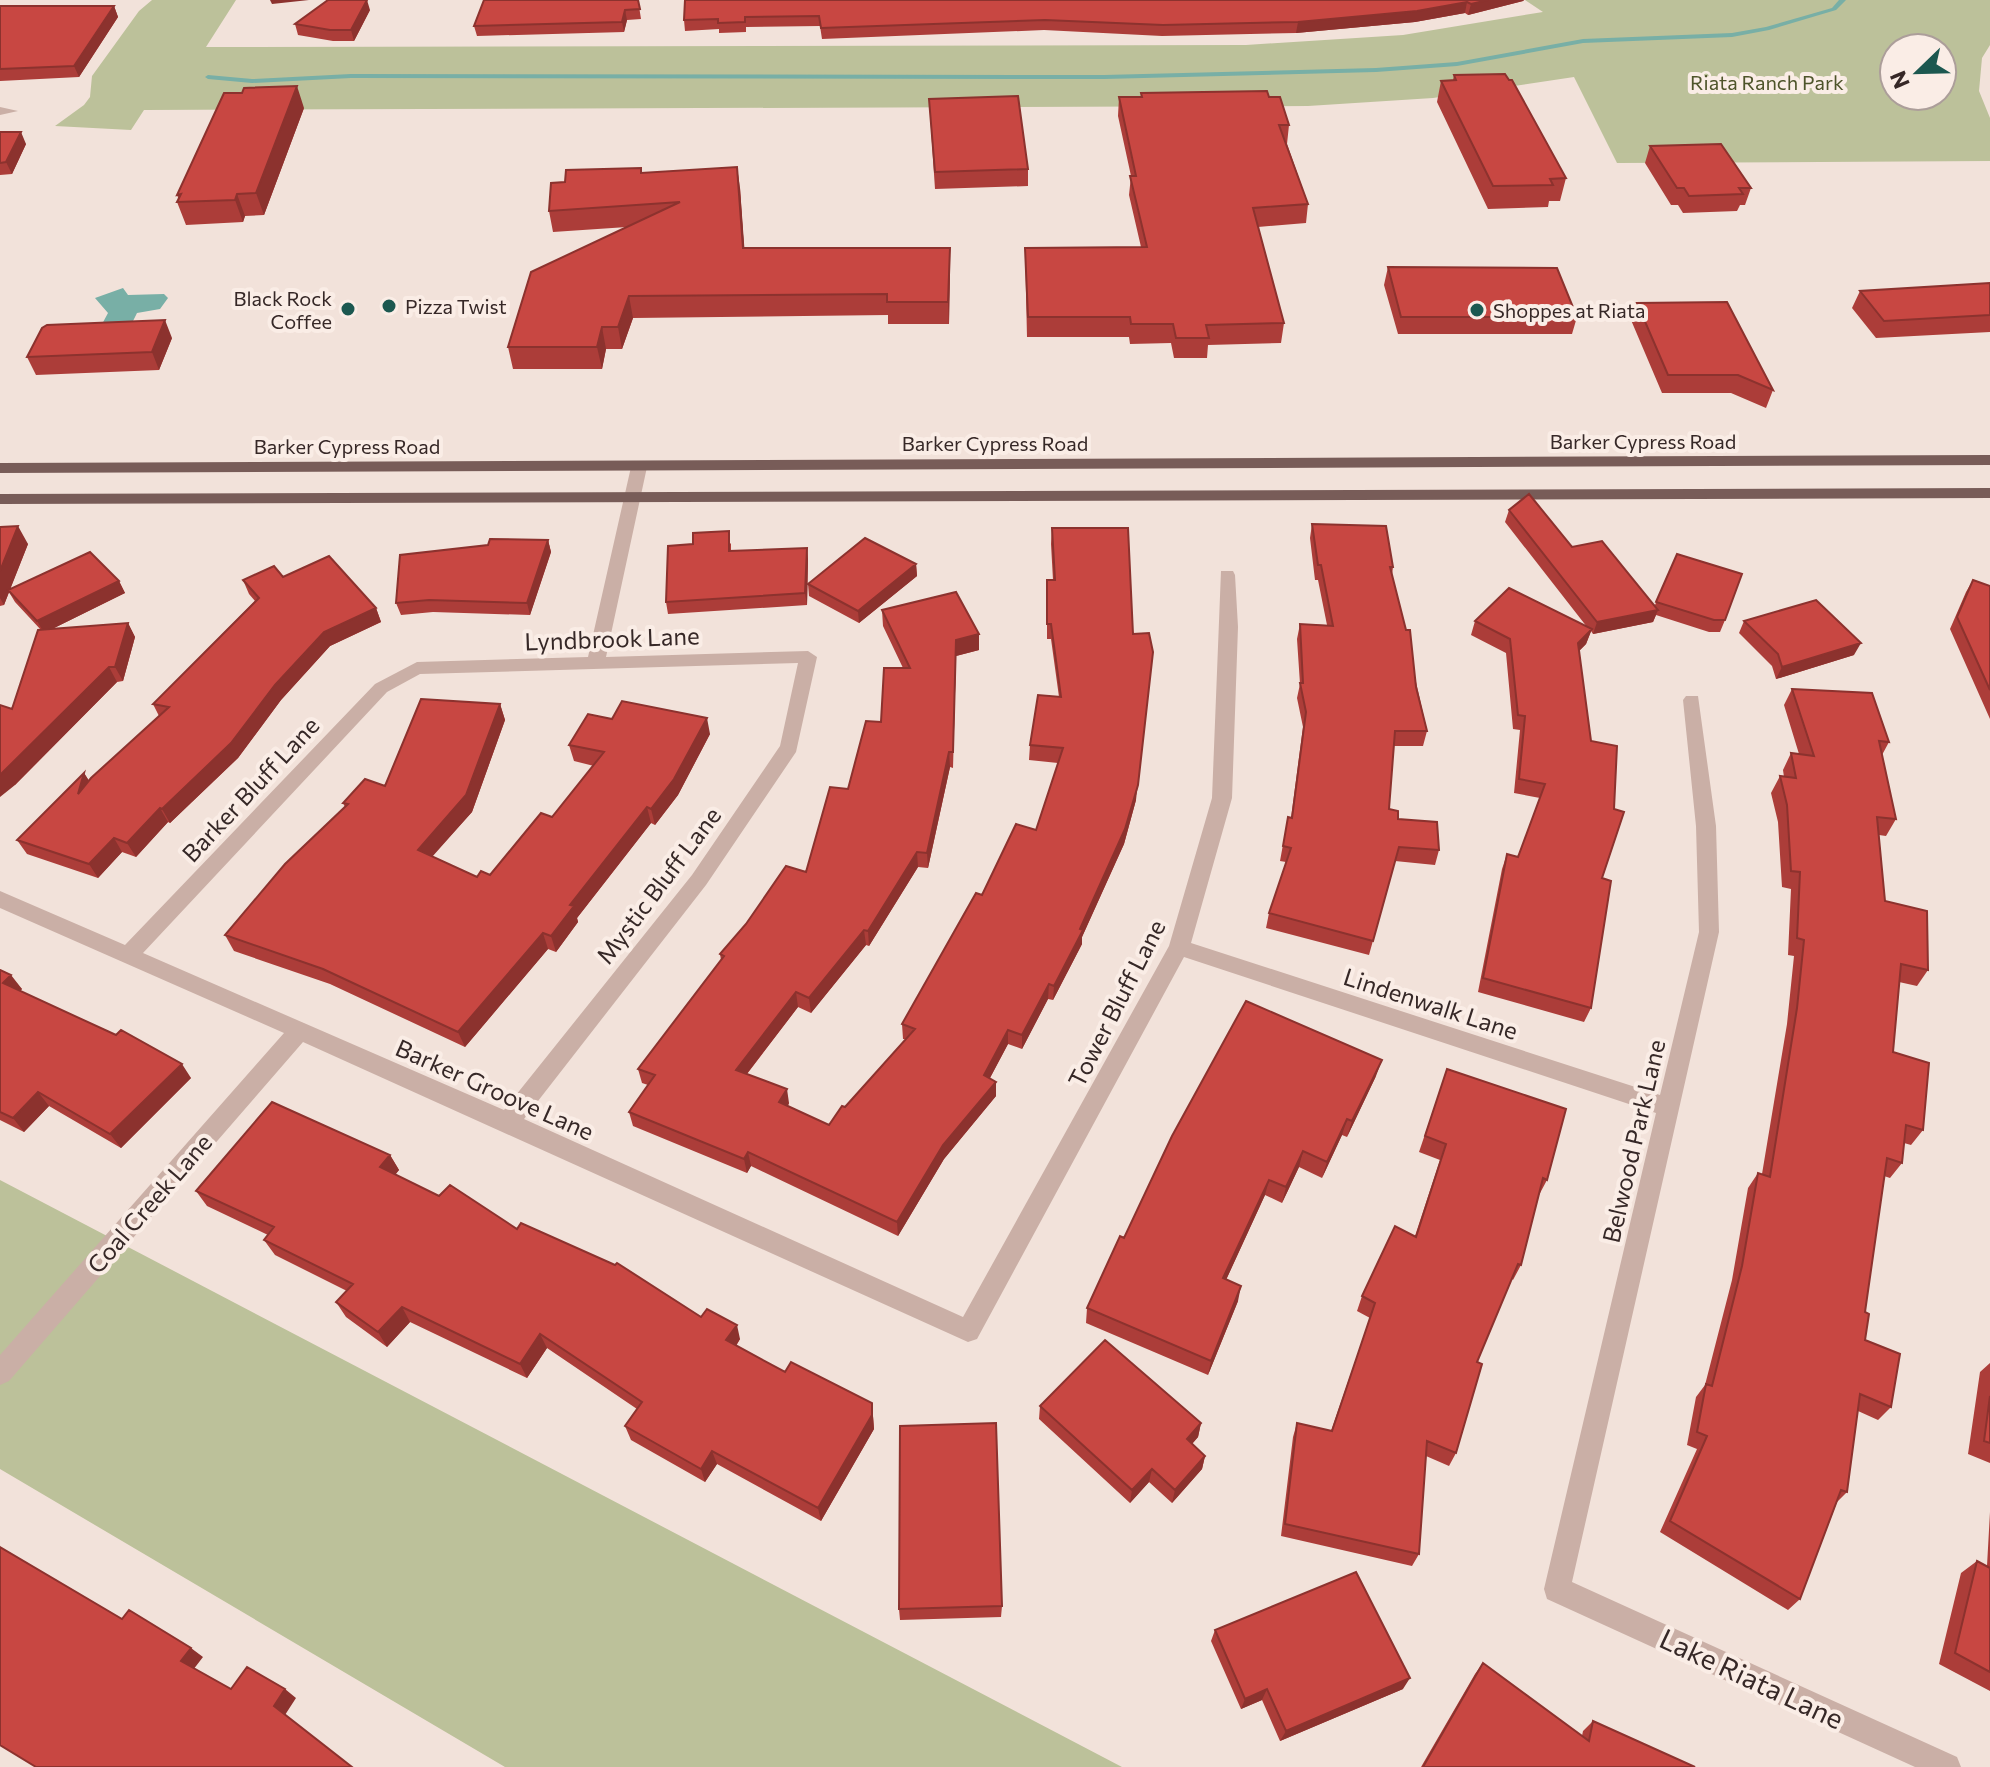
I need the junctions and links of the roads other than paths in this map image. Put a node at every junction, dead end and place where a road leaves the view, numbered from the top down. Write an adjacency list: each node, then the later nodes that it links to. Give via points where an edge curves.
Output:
1 (1990, 460): 2 (main road, Barker Cypress Road)
2 (1091, 465): 3 (main road, Barker Cypress Road); 7 (main road)
3 (639, 467): 5 (main road, Barker Cypress Road); 8 (street)
4 (0, 468): 5 (main road, Barker Cypress Road)
5 (183, 468): 10 (main road)
6 (1990, 493): 7 (main road)
7 (1087, 496): 8 (main road)
8 (632, 498): 10 (main road); 13 (street)
9 (0, 499): 10 (main road)
10 (169, 499)
11 (1227, 575): 17 (street, Tower Bluff Lane, via 1222,798)
12 (808, 657): 13 (street, Lyndbrook Lane); 21 (street, Mystic Bluff Lane, via 789,747 699,880)
13 (596, 663): 14 (street, Lyndbrook Lane)
14 (417, 668): 18 (street, Barker Bluff Lane, via 381,688)
15 (1692, 700): 20 (street, Belwood Park Lane, via 1706,826 1709,932)
16 (0, 899): 18 (street, Barker Groove Lane)
17 (1179, 947): 20 (street, Lindenwalk Lane); 22 (street, Tower Bluff Lane)
18 (128, 955): 19 (street, Barker Groove Lane)
19 (298, 1032): 21 (street, Barker Groove Lane); 23 (street, Coal Creek Lane)
20 (1667, 1107): 24 (street, Belwood Park Lane)
21 (508, 1122): 22 (street, Barker Groove Lane)
22 (968, 1331)
23 (0, 1373)
24 (1557, 1589): 25 (street, Lake Riata Lane)
25 (1947, 1767)

